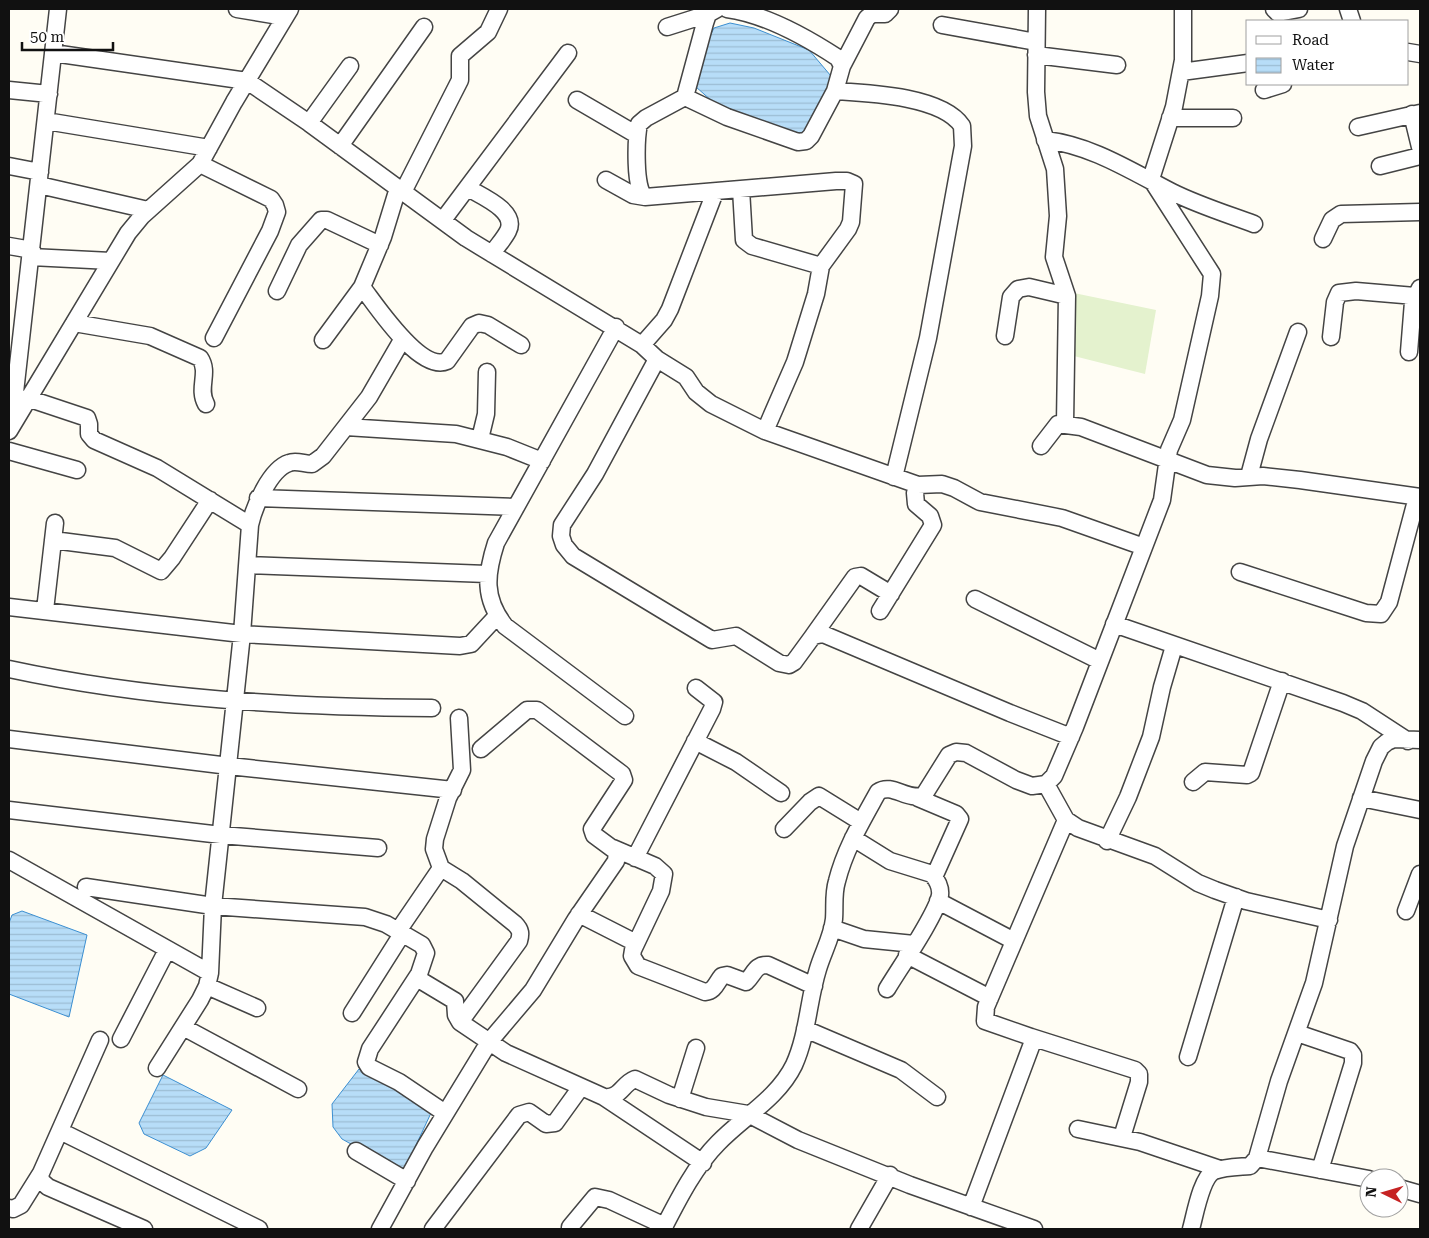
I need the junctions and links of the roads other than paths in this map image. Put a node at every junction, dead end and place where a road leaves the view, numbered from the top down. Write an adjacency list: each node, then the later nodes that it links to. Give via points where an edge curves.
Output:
1 (55, 9): 16 (street)
2 (237, 9): 11 (street)
3 (499, 9): 51 (street, via 488,32 460,56 460,80)
4 (890, 9): 10 (street, via 885,14)
5 (1038, 9): 15 (street)
6 (1183, 9): 22 (street)
7 (1274, 9): 8 (street, via 1282,14)
8 (1299, 9)
9 (715, 10): 14 (street); 21 (street, via 741,11 779,26 829,52 838,58); 29 (street)
10 (867, 11): 21 (street, via 867,18)
11 (288, 13): 23 (street)
12 (942, 25): 15 (street)
13 (424, 27): 39 (street)
14 (666, 27)
15 (1036, 48): 19 (street); 38 (street, via 1038,116)
16 (53, 53): 23 (street); 28 (street)
17 (568, 53): 49 (street)
18 (1246, 63): 22 (street)
19 (1117, 65)
20 (350, 66): 35 (street)
21 (842, 66): 27 (street)
22 (1181, 72): 32 (street)
23 (247, 81): 35 (street); 41 (street)
24 (1281, 85): 26 (street)
25 (9, 90): 28 (street)
26 (1264, 90)
27 (835, 91): 29 (street, via 811,136 798,142); 96 (street, via 906,98 958,120 964,134 928,338)
28 (49, 94): 34 (street)
29 (685, 97): 37 (street, via 640,122)
30 (577, 100): 37 (street)
31 (1416, 114): 36 (street); 40 (street)
32 (1170, 118): 33 (street); 47 (street)
33 (1233, 118)
34 (46, 121): 41 (street); 46 (street)
35 (309, 124): 39 (street)
36 (1358, 127)
37 (637, 135): 53 (street, via 639,190)
38 (1045, 140): 47 (street, via 1086,150); 68 (street, via 1058,192 1054,257)
39 (340, 146): 51 (street)
40 (1420, 147)
41 (209, 148): 43 (street)
42 (1420, 156): 45 (street)
43 (200, 164): 54 (street); 75 (street, via 271,199 277,212 270,232)
44 (9, 166): 46 (street)
45 (1380, 166)
46 (40, 178): 54 (street); 61 (street)
47 (1151, 179): 57 (street, via 1179,195); 93 (street, via 1212,274 1182,420 1169,450)
48 (606, 180): 53 (street, via 633,196)
49 (468, 188): 56 (street); 62 (street, via 509,218 508,231)
50 (741, 189): 52 (street); 64 (street, via 744,240 752,246); 64 (street, via 836,181 854,184 853,211 848,229)
51 (400, 190): 56 (street); 59 (street)
52 (715, 192): 53 (street); 79 (street, via 670,309)
53 (645, 197)
54 (148, 210): 63 (street, via 128,233)
55 (1420, 212): 58 (street, via 1341,214 1332,220)
56 (443, 220): 62 (street)
57 (1254, 224)
58 (1323, 239)
59 (380, 245): 65 (street); 66 (street, via 321,220 299,245)
60 (9, 246): 61 (street)
61 (32, 254): 63 (street); 72 (street)
62 (492, 254): 70 (street)
63 (111, 262): 69 (street)
64 (821, 266): 88 (street, via 798,353)
65 (362, 287): 76 (street); 77 (street)
66 (277, 291)
67 (1418, 292): 74 (street, via 1339,293); 80 (street)
68 (1067, 296): 73 (street, via 1018,288 1011,298); 85 (street)
69 (74, 323): 83 (street); 84 (street, via 150,336 200,358 205,371 201,391)
70 (616, 327): 79 (street); 92 (street)
71 (1298, 332): 95 (street)
72 (15, 336): 83 (street)
73 (1004, 336)
74 (1331, 337)
75 (214, 338)
76 (323, 340)
77 (402, 340): 78 (street, via 440,363 447,361 472,326 479,323); 86 (street, via 370,397)
78 (521, 345)
79 (642, 345): 81 (street)
80 (1409, 352)
81 (657, 359): 88 (street, via 686,377 696,392 711,404); 117 (street, via 595,474 562,525 564,545 574,556 712,640 736,636 789,665)
82 (487, 372): 89 (street, via 486,414)
83 (16, 400): 87 (street); 100 (street, via 87,418 89,434 94,440 157,468)
84 (206, 404)
85 (1065, 423): 90 (street, via 1058,424); 93 (street)
86 (346, 427): 89 (street, via 456,434); 99 (street, via 317,462 284,465)
87 (10, 430)
88 (765, 431): 96 (street)
89 (480, 439): 92 (street)
90 (1041, 446)
91 (9, 451): 94 (street)
92 (542, 461): 101 (street)
93 (1168, 462): 95 (street, via 1222,478); 105 (street, via 1162,500)
94 (77, 470)
95 (1249, 476): 98 (street)
96 (894, 477): 97 (street)
97 (918, 485): 105 (street, via 942,484 980,502 1062,518); 109 (street, via 916,504 930,516 933,525)
98 (1418, 497): 107 (street, via 1389,602 1381,614 1366,613)
99 (258, 498): 101 (street); 103 (street)
100 (210, 500): 103 (street); 104 (street, via 161,572 115,548)
101 (516, 508): 108 (street, via 496,543)
102 (55, 523): 104 (street)
103 (250, 525): 106 (street)
104 (53, 540): 112 (street)
105 (1144, 547): 115 (street)
106 (248, 565): 108 (street); 116 (street)
107 (1240, 572)
108 (487, 574): 114 (street)
109 (891, 594): 113 (street); 117 (street, via 861,576 855,576)
110 (975, 599): 119 (street)
111 (9, 607): 112 (street)
112 (45, 610): 116 (street)
113 (880, 611)
114 (497, 616): 116 (street, via 471,644 460,646); 125 (street, via 526,643)
115 (1114, 624): 118 (street); 119 (street)
116 (242, 634): 123 (street)
117 (813, 636): 127 (street, via 818,633 830,636)
118 (1174, 646): 121 (street); 146 (street, via 1151,737)
119 (1100, 661): 127 (street)
120 (9, 670): 123 (street)
121 (1282, 681): 129 (street, via 1362,711); 133 (street, via 1251,773 1204,772)
122 (696, 688): 130 (street, via 714,702)
123 (235, 701): 124 (street, via 341,708); 132 (street)
124 (432, 708)
125 (625, 716)
126 (459, 718): 135 (street, via 463,761)
127 (1071, 737): 134 (street, via 1054,776)
128 (9, 739): 132 (street)
129 (1417, 740): 138 (street, via 1394,739 1381,747)
130 (695, 741): 136 (street, via 736,762); 149 (street)
131 (480, 749): 148 (street, via 527,710 537,710 622,774 624,780 592,829 594,835)
132 (229, 766): 135 (street); 144 (street)
133 (1193, 782)
134 (1046, 784): 137 (street, via 1032,786 966,753 956,752 948,755 929,790); 141 (street)
135 (453, 790): 151 (street, via 444,808 434,848)
136 (781, 792)
137 (918, 798): 142 (street, via 883,789); 153 (street, via 956,814 960,819)
138 (1361, 798): 140 (street); 160 (street, via 1345,846)
139 (9, 810): 144 (street)
140 (1420, 810)
141 (1066, 820): 146 (street); 163 (street)
142 (861, 822): 143 (street, via 819,796); 145 (street)
143 (784, 830)
144 (221, 834): 147 (street); 157 (street)
145 (853, 838): 153 (street, via 890,861 928,872); 161 (street, via 836,882)
146 (1107, 841): 155 (street, via 1155,856 1198,883)
147 (378, 848)
148 (613, 848): 149 (street); 159 (street, via 617,856 614,866)
149 (635, 858): 164 (street, via 661,870 664,883)
150 (9, 860): 166 (street)
151 (441, 868): 162 (street); 174 (street, via 508,918 520,929 521,935)
152 (1420, 874): 158 (street)
153 (934, 877): 156 (street, via 940,887)
154 (86, 887): 157 (street)
155 (1236, 897): 160 (street); 183 (street)
156 (938, 902): 163 (street); 165 (street)
157 (213, 906): 162 (street, via 365,917); 168 (street)
158 (1406, 911)
159 (579, 914): 164 (street); 181 (street, via 533,990)
160 (1329, 920): 177 (street, via 1314,983)
161 (832, 928): 165 (street); 169 (street)
162 (400, 932): 167 (street, via 425,949); 173 (street)
163 (1014, 941): 171 (street)
164 (636, 943): 169 (street, via 632,956 638,966 704,992 710,992 726,975 746,982 761,965 768,965)
165 (910, 949): 170 (street); 171 (street)
166 (167, 950): 168 (street); 179 (street)
167 (419, 974): 174 (street, via 420,980 455,1001); 190 (street, via 370,1049 366,1062 369,1067 399,1082)
168 (209, 980): 172 (street); 175 (street)
169 (814, 986): 176 (street)
170 (887, 989)
171 (990, 998): 178 (street, via 985,1022)
172 (257, 1008)
173 (352, 1013)
174 (460, 1022): 181 (street)
175 (183, 1027): 184 (street); 186 (street)
176 (805, 1029): 188 (street, via 902,1070); 191 (street, via 794,1064 784,1082)
177 (1297, 1033): 196 (street, via 1279,1081); 199 (street, via 1350,1051 1353,1055)
178 (1032, 1037): 194 (street, via 1139,1074); 204 (street, via 1033,1046)
179 (121, 1039)
180 (100, 1040): 193 (street)
181 (489, 1042): 185 (street, via 522,1061); 190 (street)
182 (696, 1048): 189 (street)
183 (1188, 1057)
184 (157, 1068)
185 (581, 1087): 187 (street); 212 (street, via 555,1123 546,1124 528,1112 519,1115)
186 (298, 1090)
187 (604, 1097): 189 (street, via 618,1095 629,1081 635,1079); 197 (street)
188 (937, 1097)
189 (680, 1099): 191 (street, via 706,1108)
190 (445, 1114): 203 (street)
191 (748, 1114): 197 (street, via 716,1144); 201 (street, via 798,1140)
192 (1078, 1129): 194 (street)
193 (60, 1131): 200 (street); 210 (street)
194 (1122, 1137): 198 (street)
195 (356, 1151): 203 (street)
196 (1257, 1158): 198 (street, via 1250,1166); 199 (street)
197 (703, 1163): 208 (street)
198 (1220, 1169): 215 (street, via 1205,1179)
199 (1320, 1170): 202 (street)
200 (41, 1174): 205 (street, via 21,1205); 209 (street, via 40,1180 44,1185)
201 (890, 1175): 204 (street); 213 (street)
202 (1359, 1177)
203 (407, 1181): 211 (street)
204 (971, 1207): 206 (street)
205 (9, 1208)
206 (1004, 1224): 214 (street)
207 (570, 1227): 208 (street, via 595,1197 609,1200)
208 (664, 1228)
209 (144, 1229)
210 (259, 1229)
211 (380, 1229)
212 (433, 1229)
213 (859, 1229)
214 (1034, 1229)
215 (1192, 1229)

